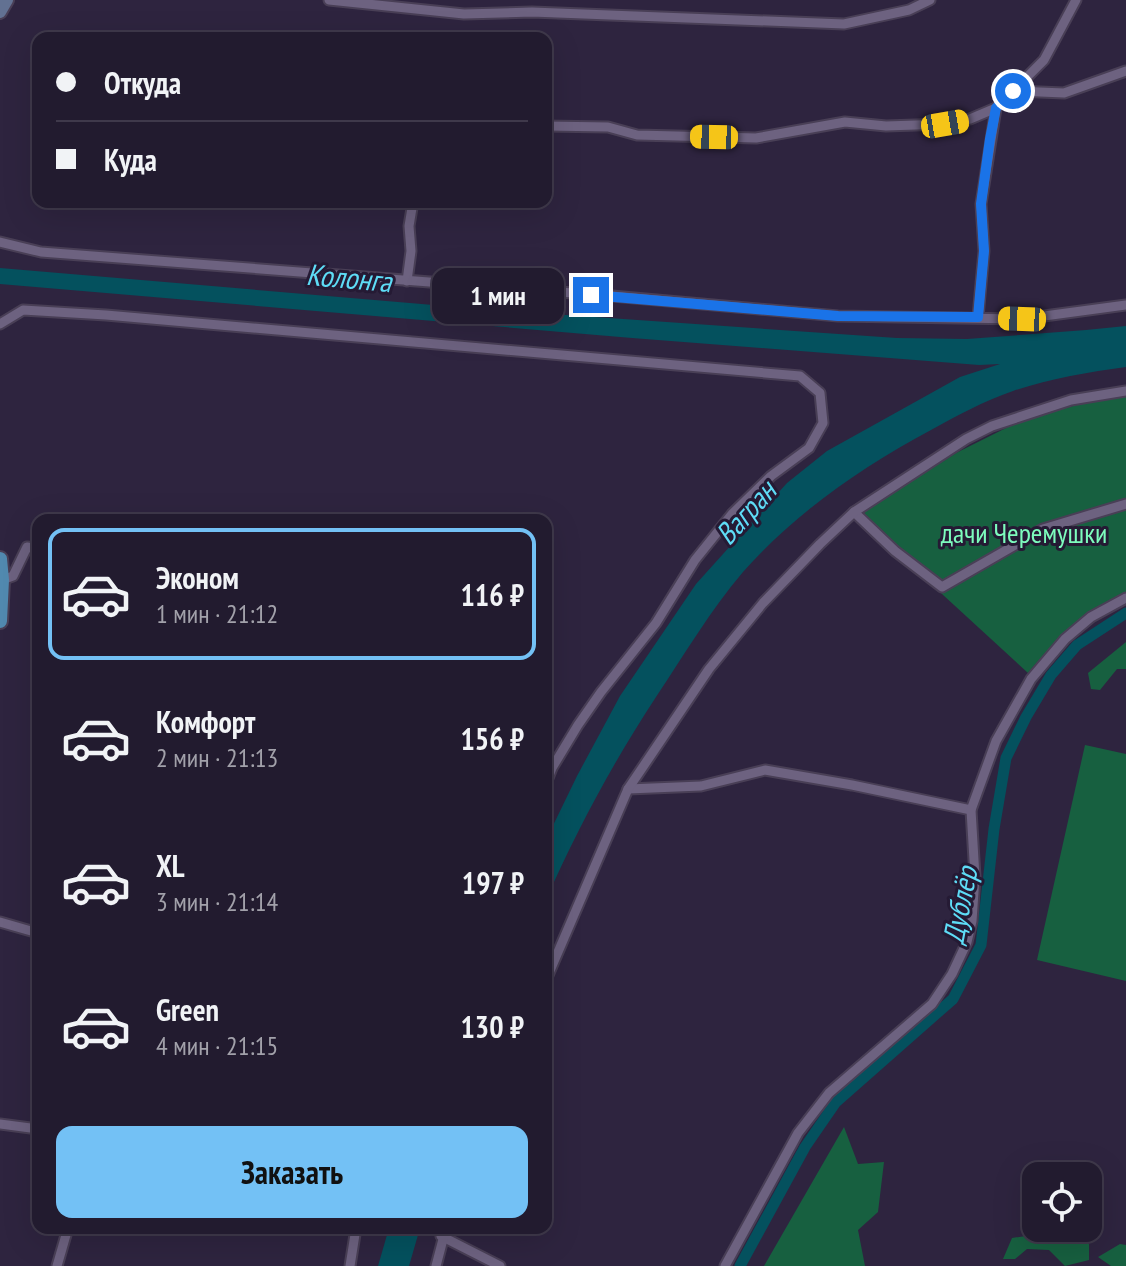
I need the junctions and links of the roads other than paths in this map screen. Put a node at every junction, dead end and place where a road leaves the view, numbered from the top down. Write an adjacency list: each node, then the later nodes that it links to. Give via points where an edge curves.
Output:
1 (7, 0): 5 (main road)
2 (329, 0): 3 (street, via 464,14 844,24)
3 (930, 0)
4 (1076, 0): 7 (street, via 1044,60)
5 (0, 12)
6 (1126, 71): 7 (street, via 1064,93)
7 (1013, 91): 8 (street)
8 (996, 108): 9 (street, via 945,124 845,122 756,138); 14 (street, via 981,204 984,251)
9 (552, 126)
10 (412, 208): 12 (street)
11 (0, 242): 12 (street, via 41,252)
12 (407, 281): 14 (street, via 838,316)
13 (1126, 305): 14 (street, via 1022,319)
14 (978, 317)
15 (0, 324): 24 (street, via 23,310 106,315 800,376 820,393 823,423 809,448 732,514 695,560)
16 (1126, 391): 18 (street, via 1071,400 992,426)
17 (1126, 504): 18 (street, via 1043,529 942,587)
18 (854, 512): 25 (street, via 754,614 709,669)
19 (32, 548): 21 (street, via 27,547 13,576)
20 (0, 559): 21 (highway)
21 (2, 580): 23 (highway)
22 (1126, 598): 26 (street, via 1065,639 1031,679 996,741)
23 (0, 621)
24 (552, 768)
25 (628, 789): 26 (street, via 701,786 765,770); 29 (street)
26 (971, 810): 39 (street, via 972,921 952,974 932,1004 829,1093 798,1133)
27 (0, 922): 28 (street)
28 (32, 931)
29 (552, 966)
30 (0, 1124): 31 (street)
31 (32, 1128)
32 (66, 1234): 35 (street)
33 (355, 1234): 36 (street)
34 (444, 1235): 37 (street); 38 (street)
35 (57, 1266)
36 (350, 1266)
37 (436, 1266)
38 (500, 1266)
39 (725, 1266)

